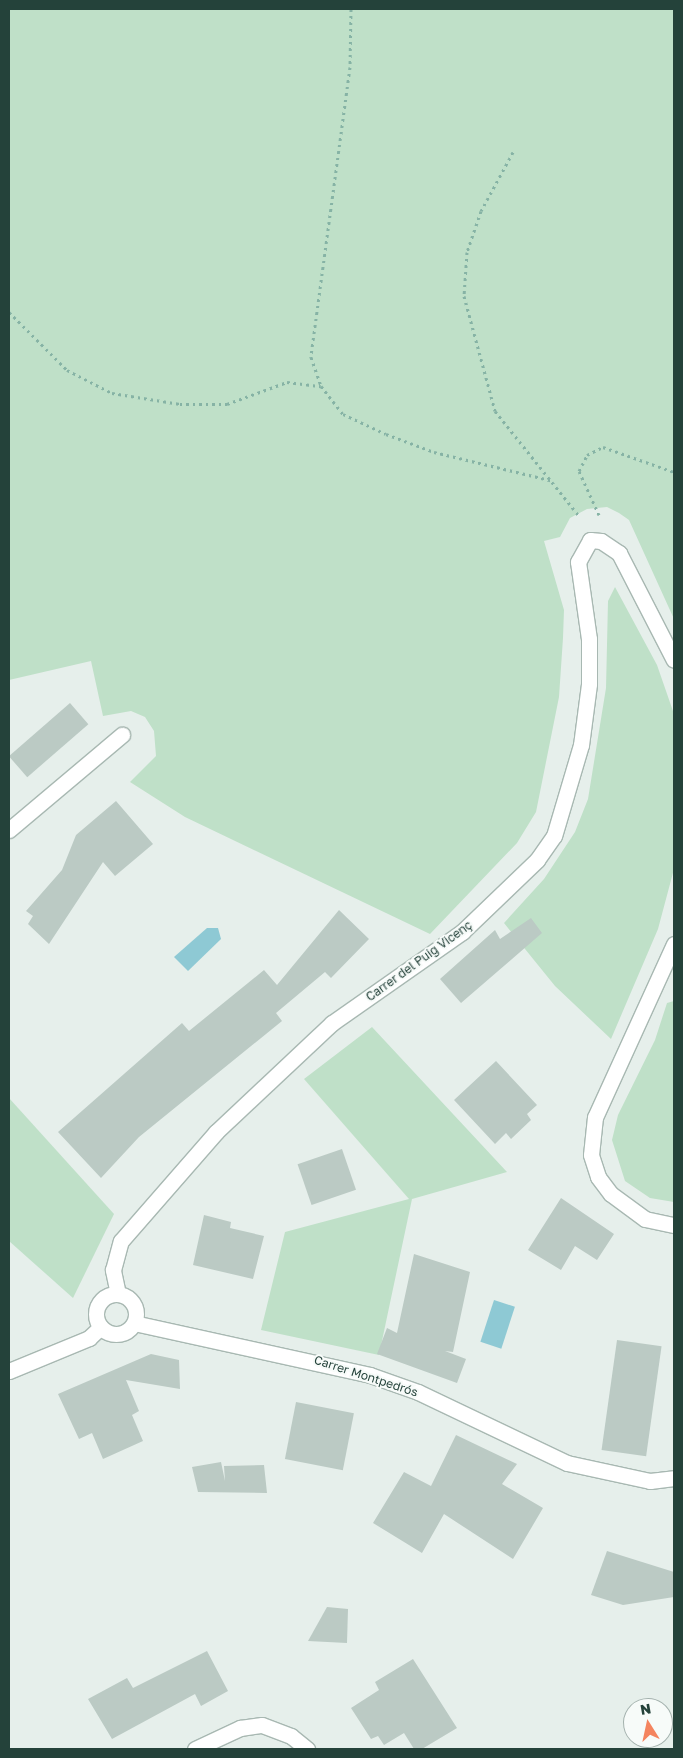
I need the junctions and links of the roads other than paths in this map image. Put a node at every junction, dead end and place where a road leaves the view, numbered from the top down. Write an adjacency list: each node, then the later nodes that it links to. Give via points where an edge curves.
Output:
1 (674, 660): 6 (street, Carrer del Puig Vicenç, via 619,553 601,540 590,540 578,562 589,639 589,684 581,745 554,836 537,860 462,932 332,1023 216,1132 121,1241 113,1270)
2 (122, 735): 3 (street)
3 (9, 830)
4 (674, 944): 5 (street, via 595,1117 591,1155 598,1177 611,1194 645,1219)
5 (674, 1225)
6 (118, 1294): 7 (street, via 135,1308); 8 (street, via 100,1302 96,1315)
7 (134, 1322): 8 (street, via 118,1334); 10 (street, Carrer Montpedrós, via 370,1375 418,1392 567,1463 650,1480)
8 (101, 1327): 9 (street, via 89,1338)
9 (9, 1371)
10 (674, 1478)
11 (195, 1749): 12 (street, via 240,1728 262,1726 291,1736)
12 (307, 1749)

